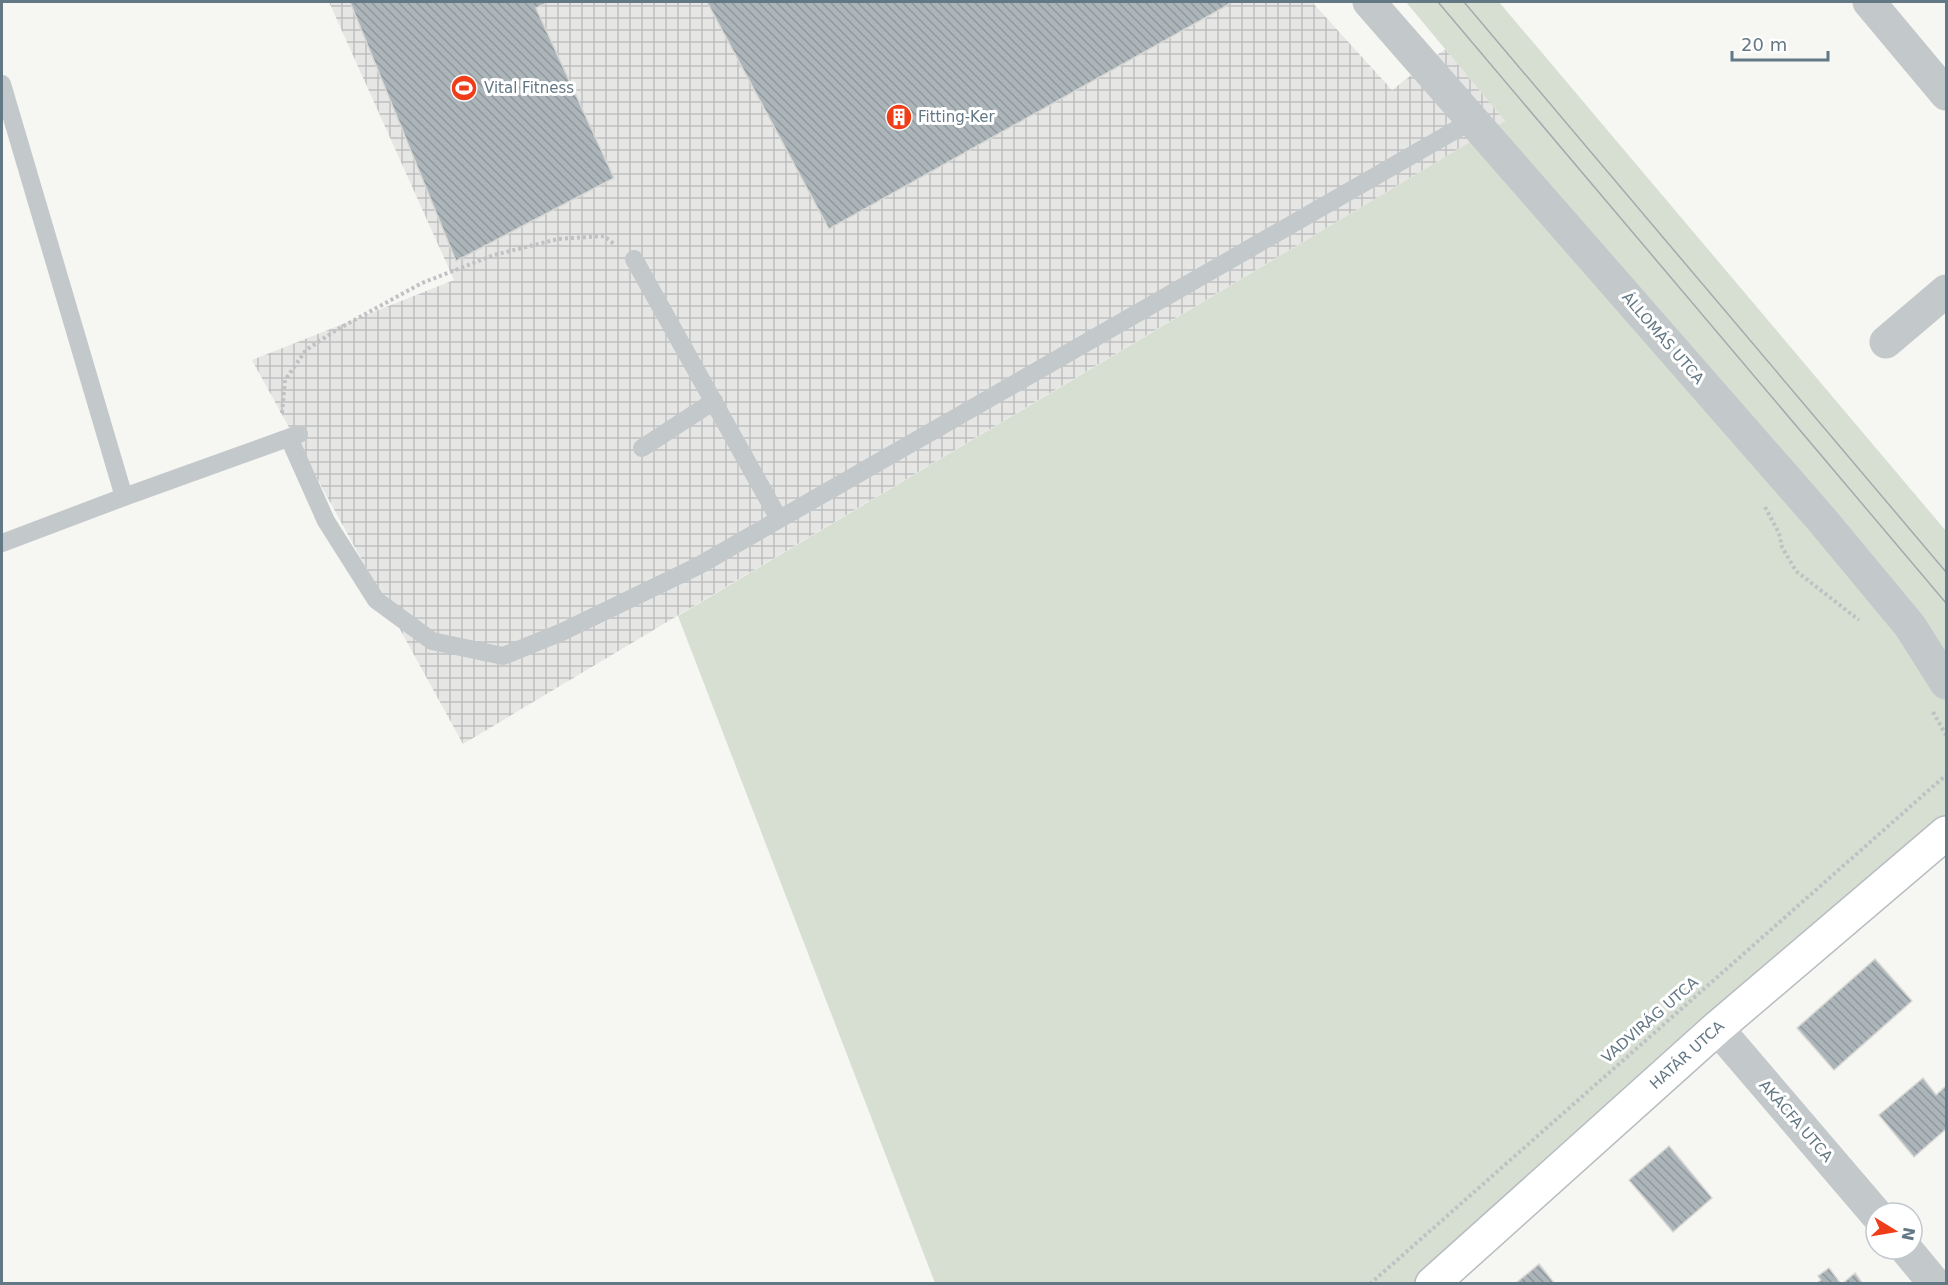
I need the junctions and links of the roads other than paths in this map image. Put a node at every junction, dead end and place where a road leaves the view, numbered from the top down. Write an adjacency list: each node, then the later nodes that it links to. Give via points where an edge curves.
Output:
1 (1369, 2): 5 (street, ÁLLOMÁS UTCA)
2 (1869, 2): 4 (street)
3 (2, 84): 11 (lane)
4 (1947, 94)
5 (1473, 120): 12 (lane); 14 (street, ÁLLOMÁS UTCA, via 1822,520 1910,626)
6 (634, 259): 9 (lane)
7 (1947, 291): 8 (street)
8 (1886, 342)
9 (714, 401): 10 (lane); 12 (lane)
10 (642, 447)
11 (124, 497): 12 (lane, via 294,436 326,521 376,600 432,641 503,656 688,571); 13 (lane)
12 (779, 519)
13 (2, 543)
14 (1947, 683)
15 (1947, 833): 16 (street, HATÁR UTCA)
16 (1717, 1028): 17 (street, AKÁCFA UTCA); 19 (street, HATÁR UTCA)
17 (1865, 1201)
18 (1916, 1261): 20 (street)
19 (1432, 1284)
20 (1935, 1284)

